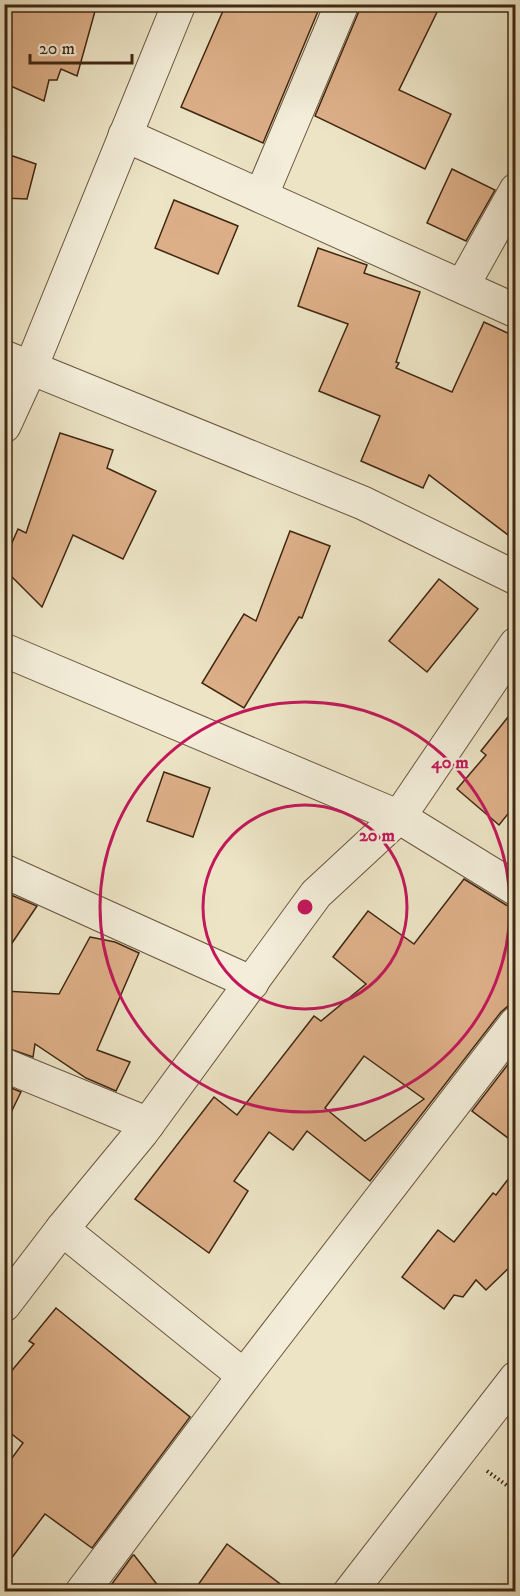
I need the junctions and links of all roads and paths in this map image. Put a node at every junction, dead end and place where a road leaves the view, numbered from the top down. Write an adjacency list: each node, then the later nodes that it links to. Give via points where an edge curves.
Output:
1 (179, 4): 3 (street)
2 (342, 4): 5 (street)
3 (125, 135): 5 (street); 8 (street)
4 (516, 190): 6 (street)
5 (261, 196): 6 (street)
6 (463, 285): 7 (street)
7 (516, 311)
8 (18, 362): 9 (street); 10 (street, via 363,503)
9 (4, 426)
10 (516, 578)
11 (516, 644): 13 (street)
12 (4, 650): 13 (street)
13 (399, 817): 15 (street); 16 (street, via 316,894)
14 (4, 871): 16 (street)
15 (516, 889)
16 (252, 983): 19 (street)
17 (516, 1023): 23 (street)
18 (4, 1065): 19 (street)
19 (148, 1124): 20 (street)
20 (63, 1229): 21 (street); 23 (street)
21 (14, 1276): 22 (street)
22 (4, 1305)
23 (244, 1376): 25 (street)
24 (516, 1378): 26 (street)
25 (82, 1592)
26 (350, 1592)

